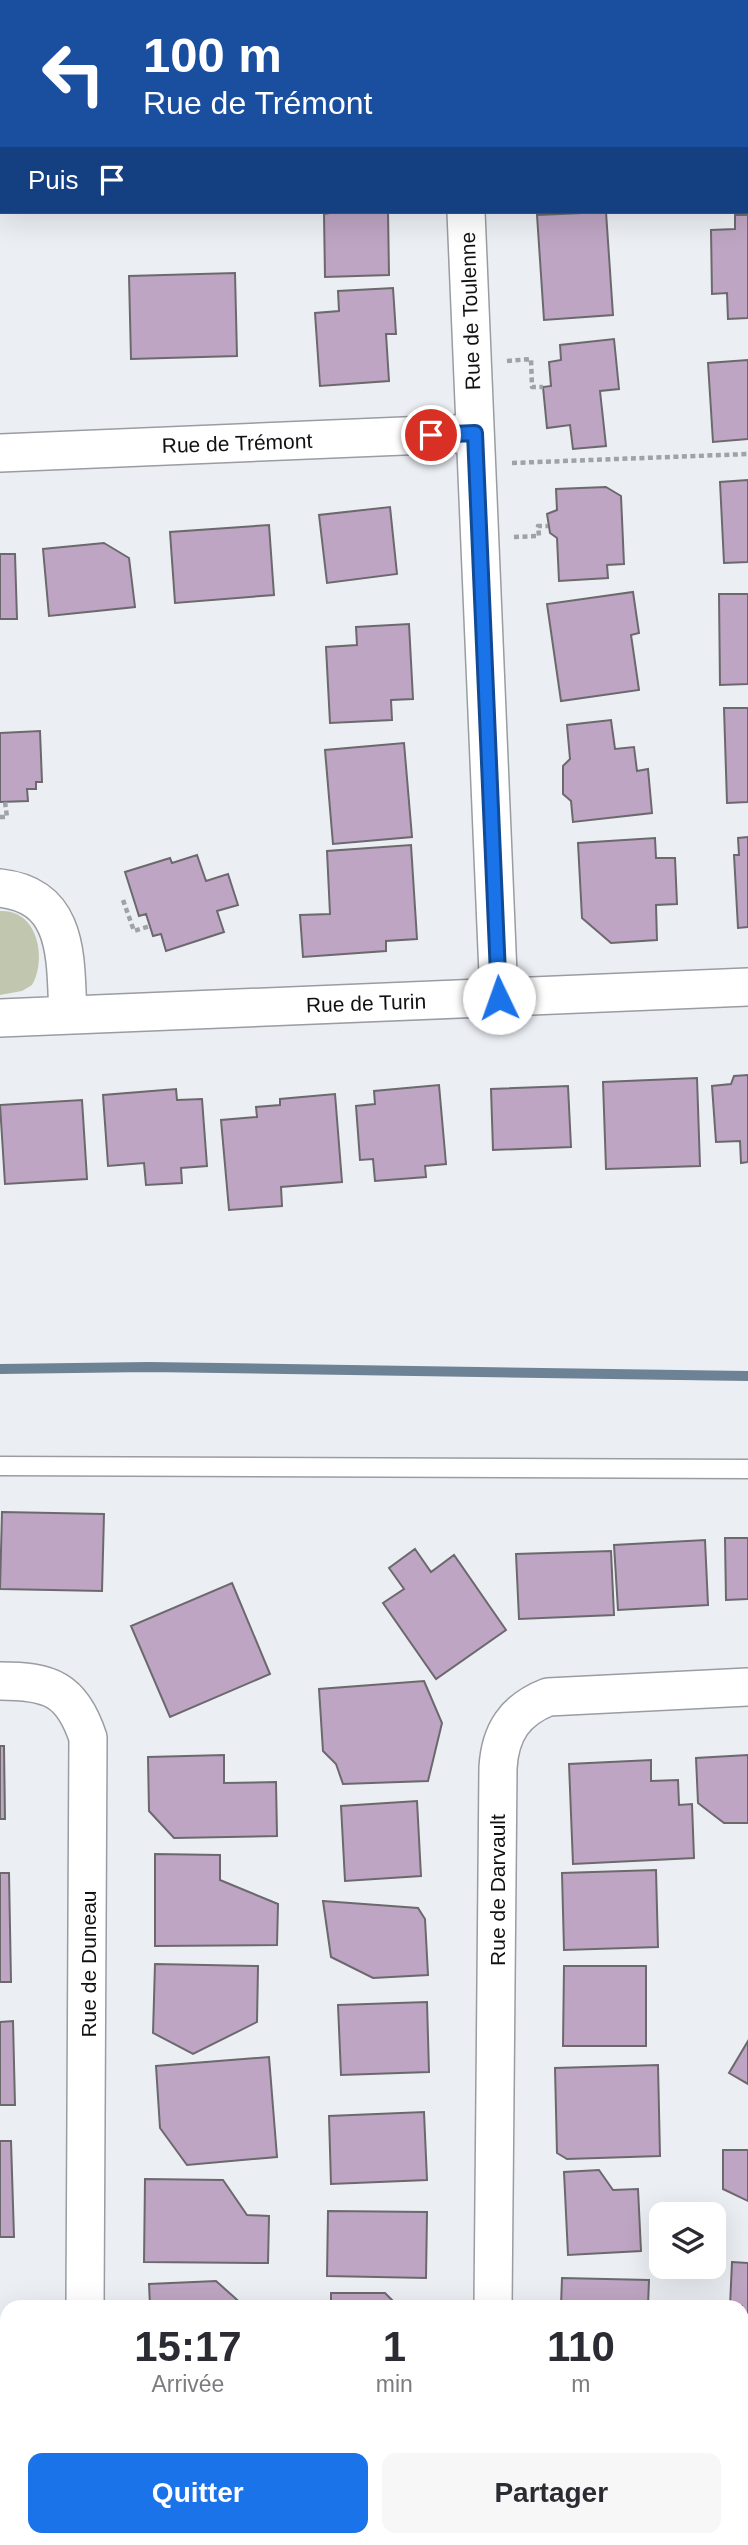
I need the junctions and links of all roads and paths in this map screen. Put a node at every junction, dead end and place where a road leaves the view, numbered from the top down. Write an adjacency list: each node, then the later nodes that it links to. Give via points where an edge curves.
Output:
1 (466, 214): 2 (street, Rue de Toulenne)
2 (472, 363): 3 (path, via 531,359 532,387); 4 (street, Rue de Toulenne)
3 (543, 387)
4 (475, 433): 5 (street, Rue de Trémont); 14 (street, Rue de Toulenne)
5 (0, 453)
6 (748, 454): 7 (path)
7 (500, 464)
8 (5, 802): 9 (path, via 7,817)
9 (0, 817)
10 (0, 888): 15 (street, via 36,899 52,914 63,944)
11 (123, 900): 12 (path, via 134,931)
12 (150, 926)
13 (748, 987): 14 (street, Rue de Turin)
14 (499, 998): 15 (street, Rue de Turin)
15 (68, 1015): 16 (street, Rue de Turin)
16 (0, 1018)
17 (0, 1466): 18 (lane)
18 (748, 1469)
19 (0, 1681): 21 (street, Rue de Duneau, via 50,1686 75,1707 88,1738)
20 (748, 1687): 22 (street, Rue de Darvault, via 548,1697 531,1704 504,1732 498,1768)
21 (85, 2300)
22 (493, 2300)

